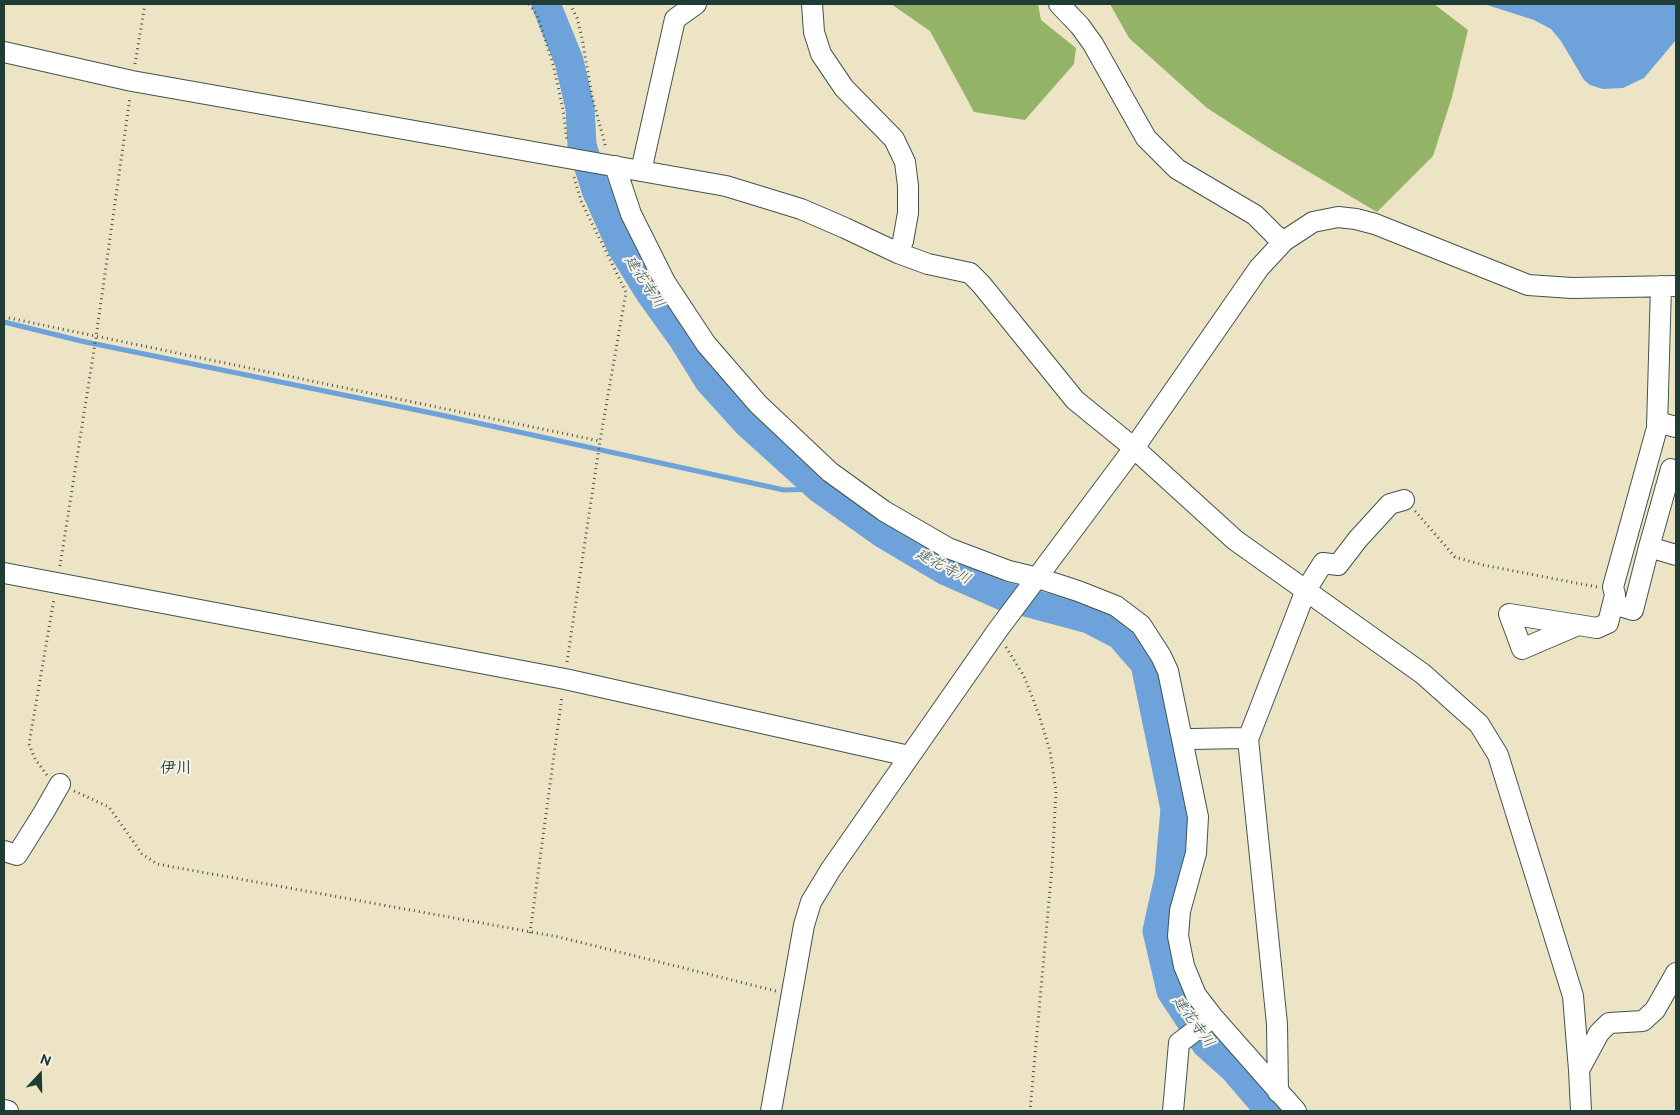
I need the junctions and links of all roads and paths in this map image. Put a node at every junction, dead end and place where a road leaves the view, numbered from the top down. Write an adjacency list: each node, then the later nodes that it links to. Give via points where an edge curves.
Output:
1 (144, 4): 8 (path)
2 (528, 4): 9 (path, via 537,15 553,64 563,109)
3 (570, 4): 10 (path, via 582,38 599,127)
4 (696, 4): 11 (street, via 675,19)
5 (812, 4): 13 (street, via 814,32 821,54 844,88 894,139 905,162 908,213)
6 (1059, 4): 12 (street, via 1094,44 1146,138 1177,169 1255,215)
7 (4, 52): 8 (street)
8 (132, 81): 9 (street); 16 (path)
9 (568, 158): 10 (street); 18 (path, via 581,201 626,292)
10 (615, 166): 11 (street); 26 (street, via 631,214 665,282 706,344 758,404 830,472 884,511 948,548)
11 (641, 171): 13 (street, via 726,186 802,209)
12 (1284, 241): 14 (street, via 1313,222 1338,217 1356,219 1528,284 1572,288); 19 (street, via 1259,268)
13 (898, 253): 19 (street, via 928,264 970,272 1075,400)
14 (1669, 286): 17 (street)
15 (4, 317): 16 (path)
16 (96, 337): 18 (path); 27 (path)
17 (1667, 424): 20 (street, via 1657,428)
18 (600, 441): 32 (path)
19 (1134, 448): 26 (street); 28 (street, via 1235,540)
20 (1648, 462): 21 (street); 29 (street, via 1613,587)
21 (1674, 470): 23 (street)
22 (1404, 500): 28 (street, via 1390,504 1338,565 1323,563); 29 (path, via 1455,557 1603,589)
23 (1649, 547): 24 (street); 29 (street, via 1633,610)
24 (1676, 555)
25 (4, 573): 27 (street)
26 (1035, 581): 31 (street); 33 (street, via 1078,591 1116,606 1141,625 1168,671)
27 (57, 584): 32 (street); 36 (path, via 29,744 35,759 50,779)
28 (1306, 590): 34 (street); 42 (street, via 1422,674 1479,724 1498,755 1573,996)
29 (1614, 600): 30 (street, via 1608,623 1597,628)
30 (1578, 625)
31 (997, 631): 35 (street); 47 (path, via 1024,676 1039,715 1050,750 1056,791)
32 (565, 679): 35 (street); 38 (path)
33 (1183, 740): 34 (street); 41 (street, via 1198,816 1196,853 1180,911 1178,936 1184,966 1196,995)
34 (1248, 740): 43 (street, via 1277,1024)
35 (909, 756): 40 (street, via 812,902 804,925)
36 (60, 784): 37 (street, via 17,855); 38 (path, via 109,808 142,854 157,864)
37 (4, 851)
38 (530, 933): 40 (path, via 559,937)
39 (1676, 973): 42 (street, via 1656,1010 1643,1021 1609,1024 1599,1032)
40 (792, 994): 46 (street)
41 (1213, 1017): 43 (street); 48 (street, via 1179,1043)
42 (1579, 1070): 50 (street)
43 (1278, 1092): 49 (street)
44 (4, 1110): 45 (street)
45 (8, 1111)
46 (771, 1111)
47 (1030, 1111)
48 (1173, 1111)
49 (1296, 1111)
50 (1580, 1111)

